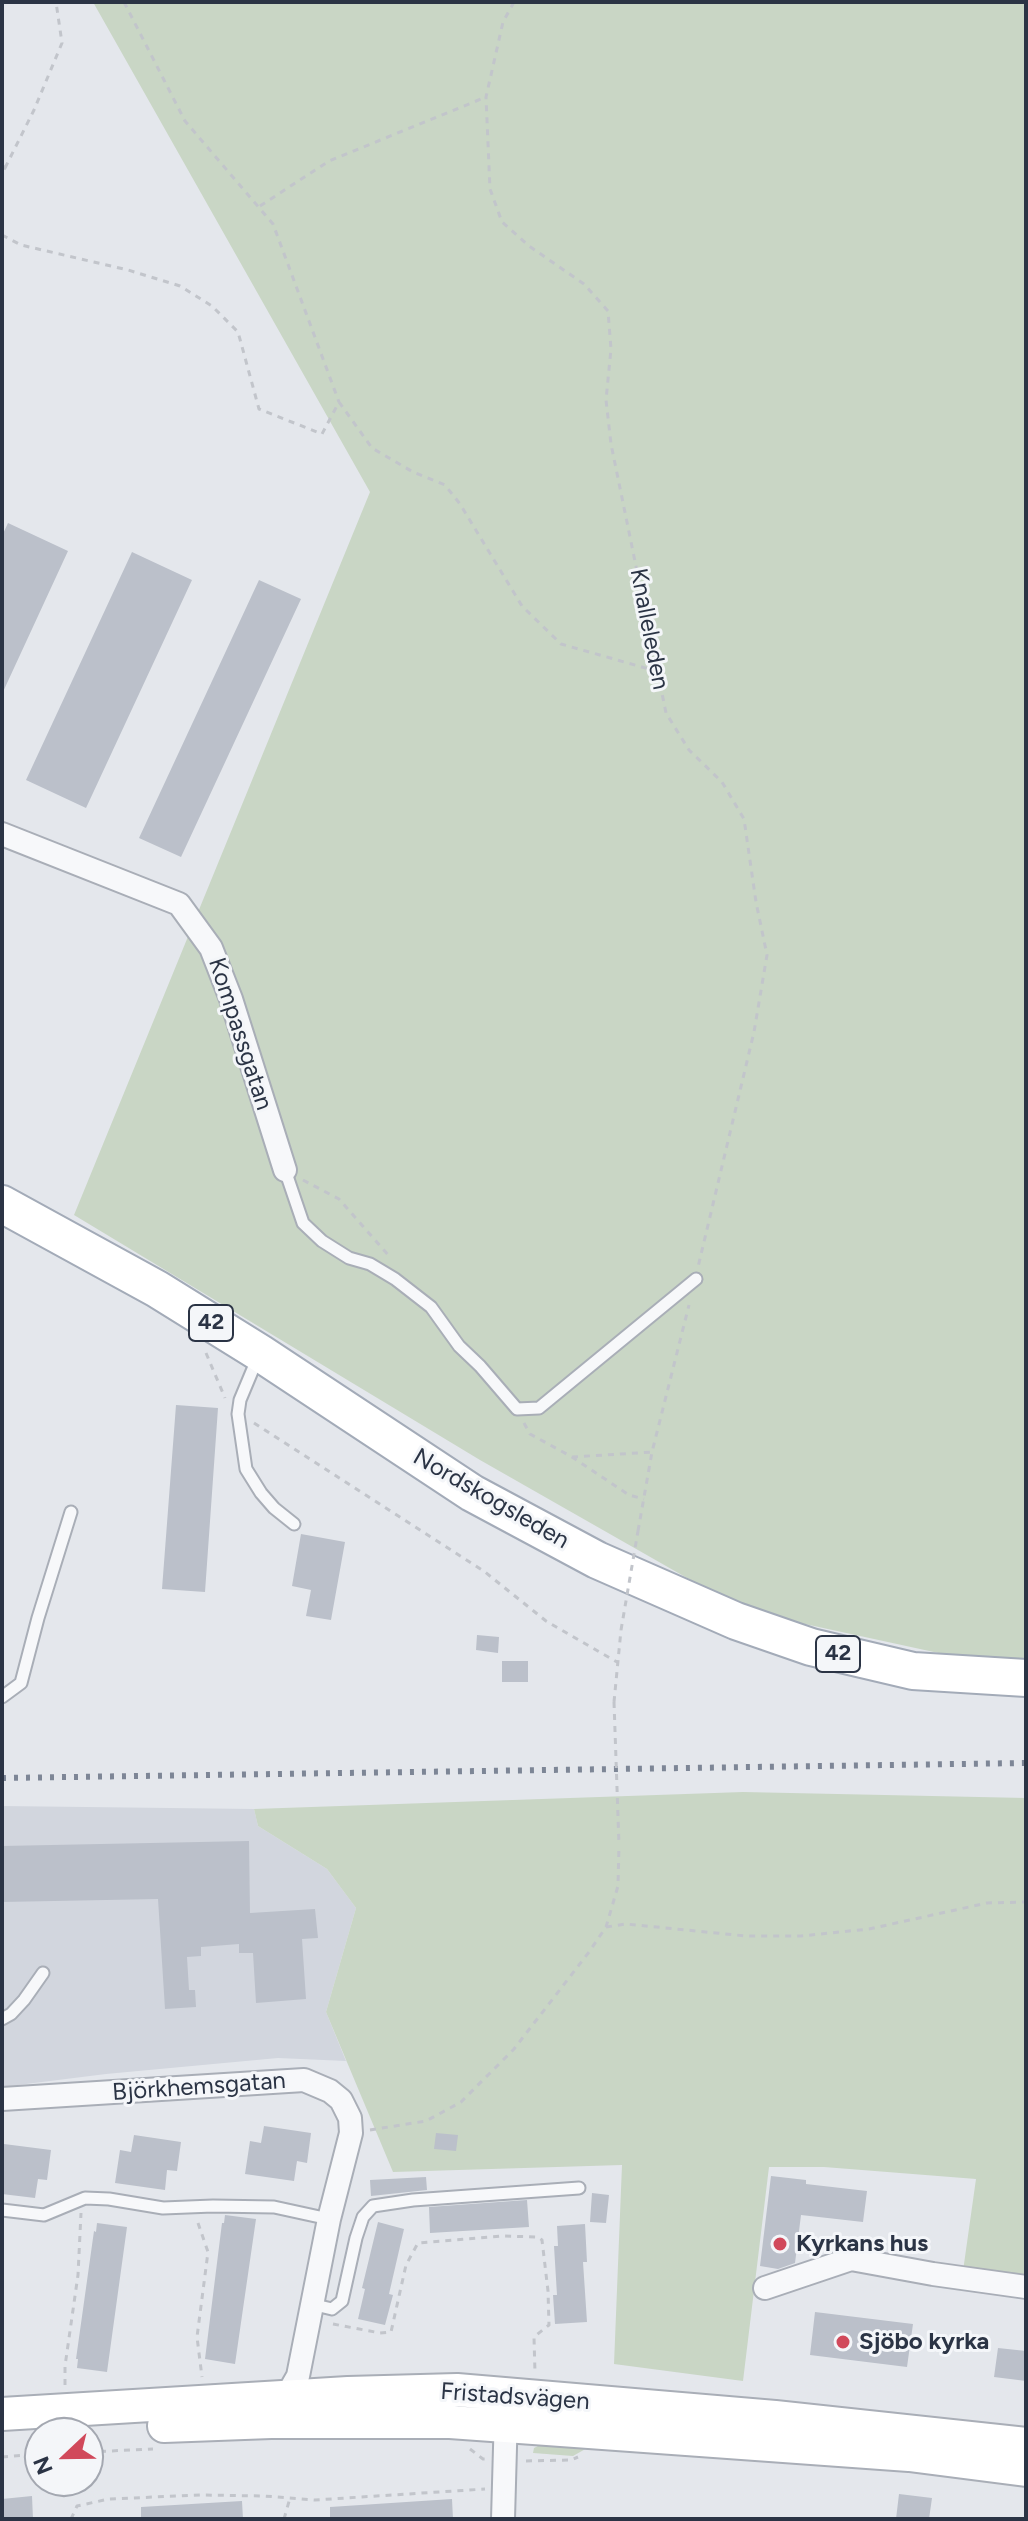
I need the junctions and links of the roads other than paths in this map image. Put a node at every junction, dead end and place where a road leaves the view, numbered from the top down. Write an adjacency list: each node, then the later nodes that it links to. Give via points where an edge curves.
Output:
1 (2, 834): 2 (street, Kompassgatan, via 179,904 211,948)
2 (285, 1170): 4 (lane, via 303,1223 322,1241 382,1271 431,1307 517,1409 539,1408)
3 (2, 1204): 5 (main road, Nordskogsleden / 42)
4 (696, 1279)
5 (260, 1353): 7 (lane, via 238,1414 246,1469 274,1508); 8 (main road, Nordskogsleden / 42, via 472,1493 597,1560 736,1621 811,1647 913,1671)
6 (71, 1512): 9 (lane, via 21,1683)
7 (294, 1524)
8 (1026, 1678)
9 (2, 1697)
10 (43, 1973): 11 (lane)
11 (2, 2019)
12 (2, 2099): 15 (street, Björkhemsgatan, via 304,2080 341,2100 350,2118 351,2133)
13 (579, 2188): 18 (lane, via 373,2206 356,2238 342,2301 332,2309)
14 (2, 2210): 15 (lane, via 44,2215 81,2200 109,2199 163,2208 274,2207)
15 (329, 2219): 18 (street)
16 (1026, 2287): 17 (street, via 851,2259)
17 (765, 2288)
18 (310, 2312): 20 (street, via 298,2376)
19 (507, 2394): 20 (street, Fristadsvägen, via 348,2393); 22 (street); 24 (street, Fristadsvägen)
20 (278, 2410): 21 (street, Fristadsvägen); 22 (street, Fristadsvägen); 23 (street, Fristadsvägen)
21 (2, 2414)
22 (506, 2426): 25 (street, Fristadsvägen, via 909,2455); 26 (street)
23 (2, 2433)
24 (1026, 2444)
25 (1026, 2470)
26 (503, 2519)

